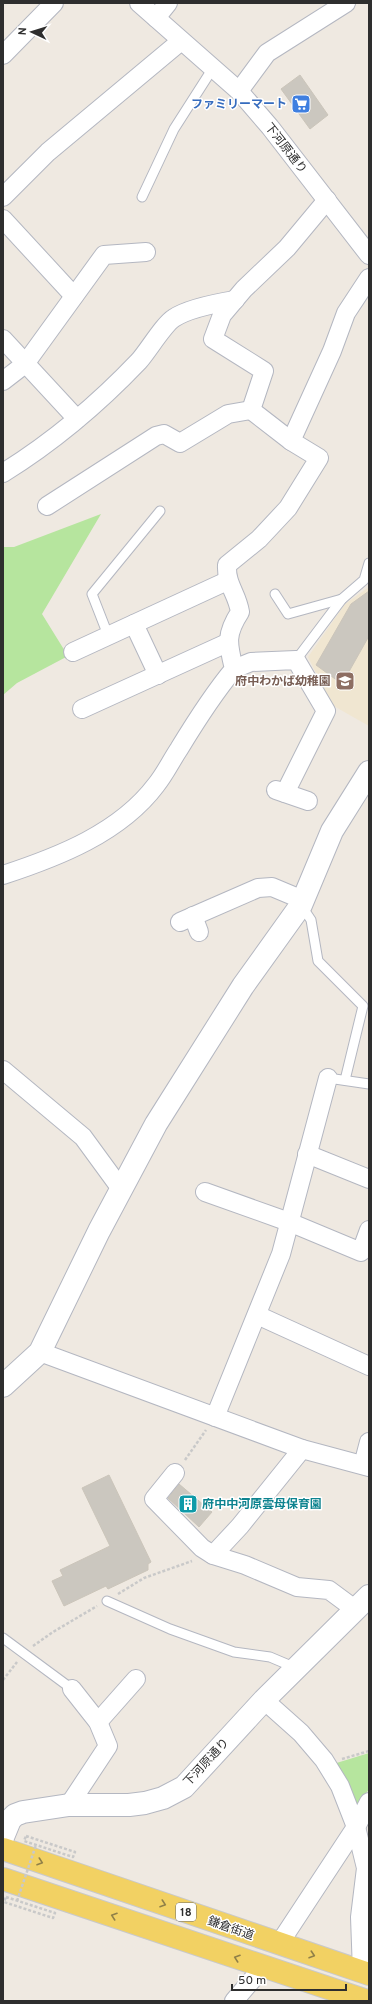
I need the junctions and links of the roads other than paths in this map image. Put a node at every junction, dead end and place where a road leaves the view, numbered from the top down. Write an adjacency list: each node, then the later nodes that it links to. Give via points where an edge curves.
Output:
1 (54, 3): 7 (street)
2 (139, 3): 5 (street, 下河原通り)
3 (168, 3): 5 (street)
4 (342, 4): 9 (street, via 267,53)
5 (156, 18): 6 (street, 下河原通り)
6 (181, 41): 8 (street, 下河原通り); 10 (street, via 54,147)
7 (3, 56)
8 (213, 68): 9 (street, 下河原通り); 11 (lane, via 174,129)
9 (239, 91): 12 (street, 下河原通り, via 270,126)
10 (3, 197)
11 (142, 197)
12 (327, 200): 15 (street, 下河原通り); 18 (street, via 287,248)
13 (3, 219): 17 (street)
14 (146, 252): 17 (street, via 104,255)
15 (369, 255)
16 (369, 278): 24 (street, via 346,313 332,351)
17 (74, 296): 20 (street)
18 (235, 300): 22 (street, via 222,315 213,339 264,370); 23 (street, via 208,305 173,318 139,360)
19 (3, 340): 20 (street)
20 (24, 364): 21 (street); 23 (street)
21 (3, 381)
22 (251, 410): 24 (street); 26 (street, via 228,414 180,444 164,434 156,436)
23 (77, 419): 25 (street, via 38,451)
24 (291, 440): 29 (street, via 319,458 288,508 259,539 227,565)
25 (3, 473)
26 (47, 506)
27 (160, 511): 33 (lane, via 92,594)
28 (369, 563): 31 (lane, via 364,580)
29 (228, 581): 32 (street); 34 (street, via 238,601 240,612 232,625)
30 (275, 594): 31 (lane, via 288,614)
31 (342, 599): 36 (lane)
32 (134, 624): 33 (street); 38 (street)
33 (108, 635): 35 (street)
34 (228, 643): 37 (street); 38 (street)
35 (73, 652)
36 (296, 660): 37 (street, via 252,662); 41 (street, via 326,711 280,791)
37 (234, 669): 42 (street, via 198,717 156,786 124,817 87,841)
38 (158, 675): 39 (street)
39 (82, 709)
40 (369, 772): 43 (street, via 332,831)
41 (308, 801)
42 (3, 875)
43 (302, 903): 44 (street, via 272,887 258,888); 46 (lane, via 310,920 318,961 363,1006 356,1041); 50 (street, via 243,986 156,1124)
44 (191, 923)
45 (3, 1070): 50 (street, via 83,1137)
46 (336, 1079): 47 (lane); 48 (street)
47 (369, 1084)
48 (307, 1154): 49 (street); 52 (street)
49 (369, 1179)
50 (121, 1189): 55 (street, via 78,1271)
51 (205, 1192): 52 (street)
52 (289, 1222): 53 (street, via 361,1252); 54 (street, via 281,1254)
53 (369, 1230)
54 (256, 1315): 56 (street); 58 (street)
55 (40, 1352): 57 (street); 58 (street)
56 (369, 1366)
57 (3, 1386)
58 (215, 1417): 60 (street)
59 (369, 1442): 61 (street)
60 (302, 1449): 61 (street); 63 (street, via 240,1526)
61 (366, 1466)
62 (175, 1473): 63 (street, via 154,1499 202,1548)
63 (213, 1555): 65 (street, via 245,1565 297,1587 329,1590)
64 (107, 1601): 67 (lane, via 170,1629 234,1652 270,1657)
65 (363, 1603): 67 (street, 下河原通り)
66 (3, 1638): 69 (lane)
67 (296, 1668): 70 (street, 下河原通り)
68 (136, 1679): 71 (street)
69 (72, 1689): 71 (street)
70 (264, 1700): 73 (street, 下河原通り, via 184,1787 174,1793 129,1805); 74 (street, via 301,1733 327,1764 340,1786)
71 (98, 1722): 73 (street, via 108,1746)
72 (369, 1802): 74 (street)
73 (69, 1805): 75 (street, 下河原通り, via 15,1814)
74 (356, 1827): 78 (street); 80 (street, via 366,1868 360,1917)
75 (3, 1837)
76 (3, 1849): 78 (main road, 鎌倉街道 / 18, one-way to 78)
77 (3, 1879): 79 (main road, 18, one-way to 77)
78 (279, 1944): 80 (main road, 鎌倉街道 / 18, one-way to 80)
79 (263, 1967): 81 (street); 82 (main road, 18)
80 (365, 1973)
81 (234, 2001)
82 (367, 2001)

